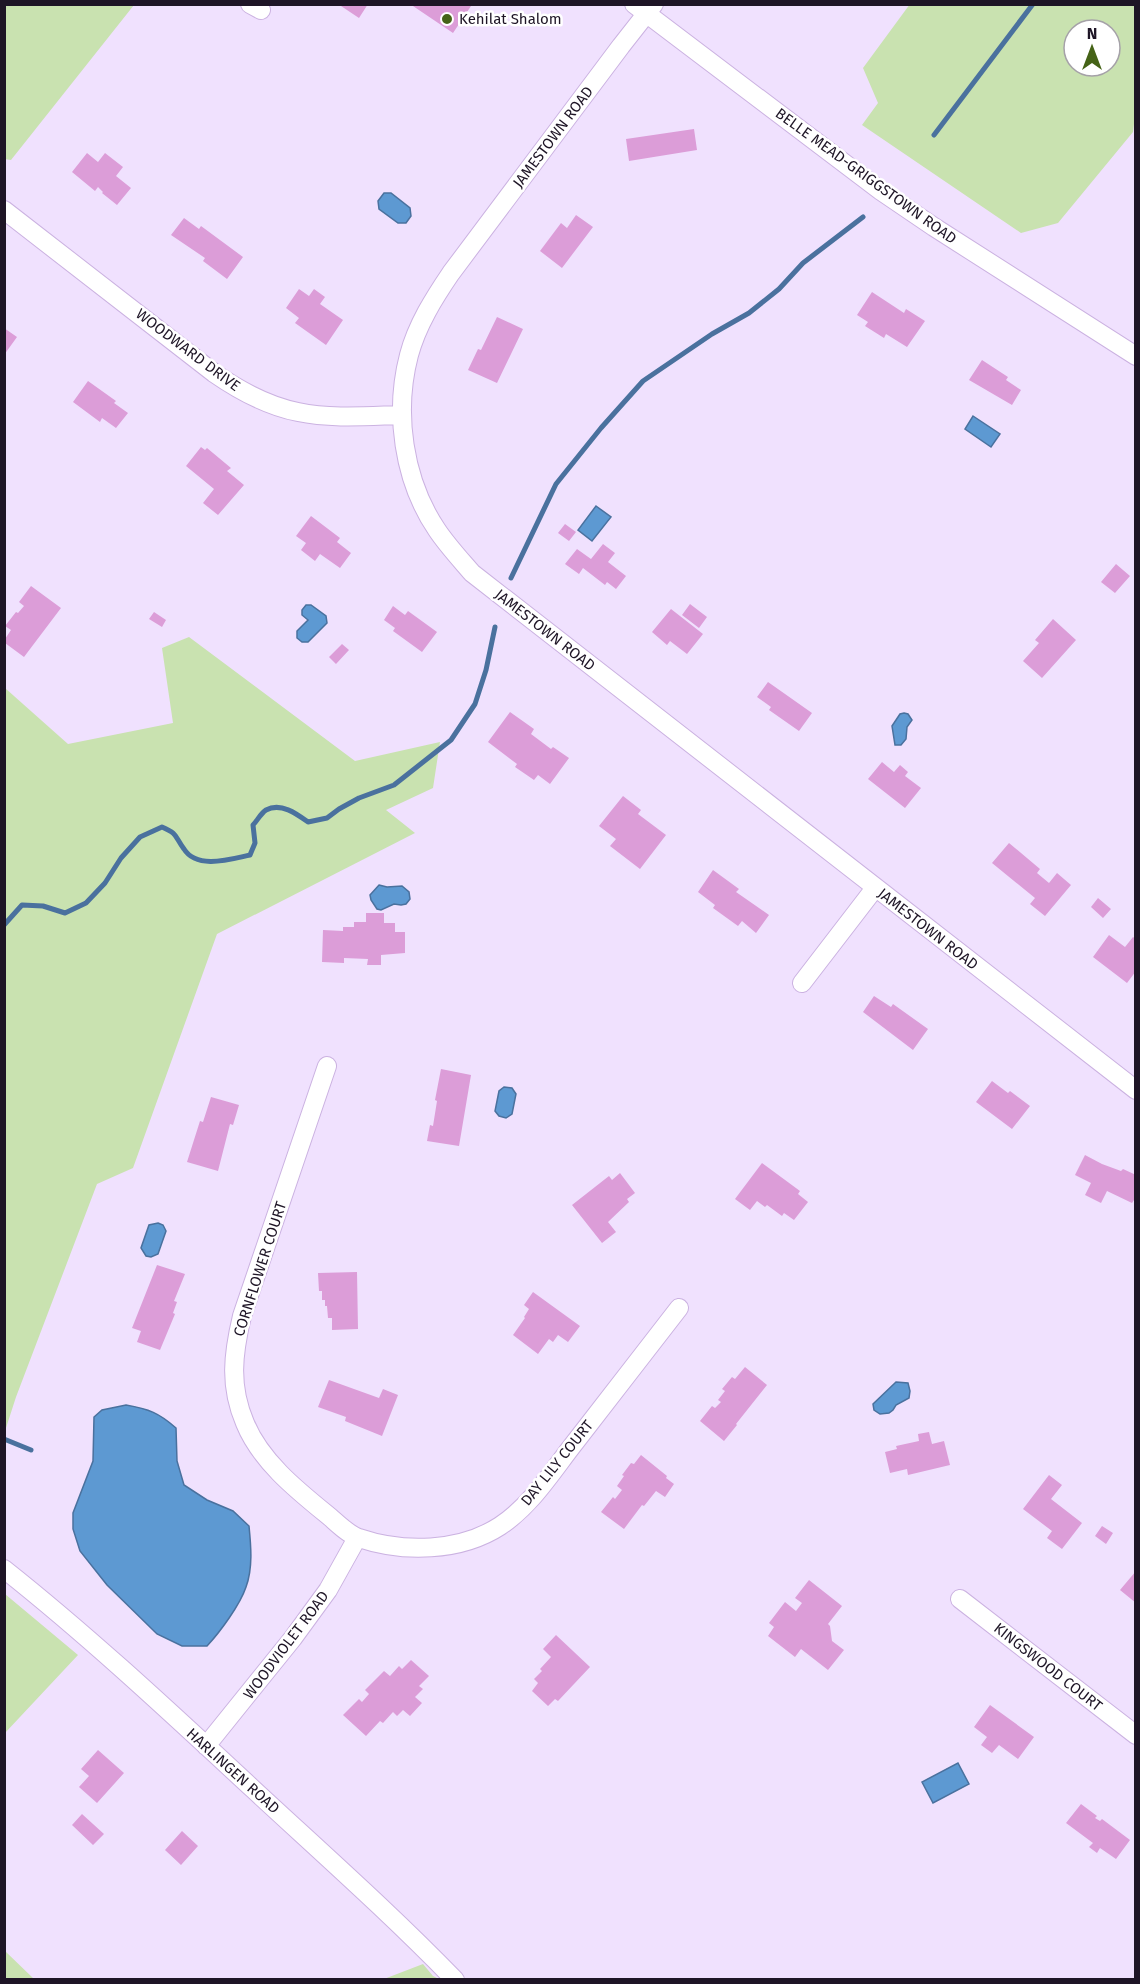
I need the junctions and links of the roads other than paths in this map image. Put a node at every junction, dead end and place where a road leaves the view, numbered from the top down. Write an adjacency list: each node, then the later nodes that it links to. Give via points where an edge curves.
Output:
1 (645, 7): 3 (street, BELLE MEAD-GRIGGSTOWN ROAD, via 882,191); 4 (street, JAMESTOWN ROAD, via 434,298 409,355)
2 (4, 210): 4 (street, WOODWARD DRIVE, via 240,391 298,412 330,416)
3 (1136, 356)
4 (401, 415): 5 (street, JAMESTOWN ROAD, via 405,450 422,503 436,529 472,573)
5 (875, 888): 6 (street); 8 (street, JAMESTOWN ROAD)
6 (802, 982)
7 (327, 1066): 10 (street, CORNFLOWER COURT, via 242,1316 233,1374 245,1423 258,1447 278,1471)
8 (1136, 1090)
9 (679, 1308): 10 (street, DAY LILY COURT, via 533,1496 500,1526 462,1542 419,1548)
10 (357, 1538): 14 (street, WOODVIOLET ROAD, via 321,1600)
11 (4, 1569): 14 (street, HARLINGEN ROAD)
12 (960, 1599): 13 (street, KINGSWOOD COURT)
13 (1136, 1735)
14 (206, 1746): 15 (street, HARLINGEN ROAD, via 414,1937)
15 (455, 1980)

